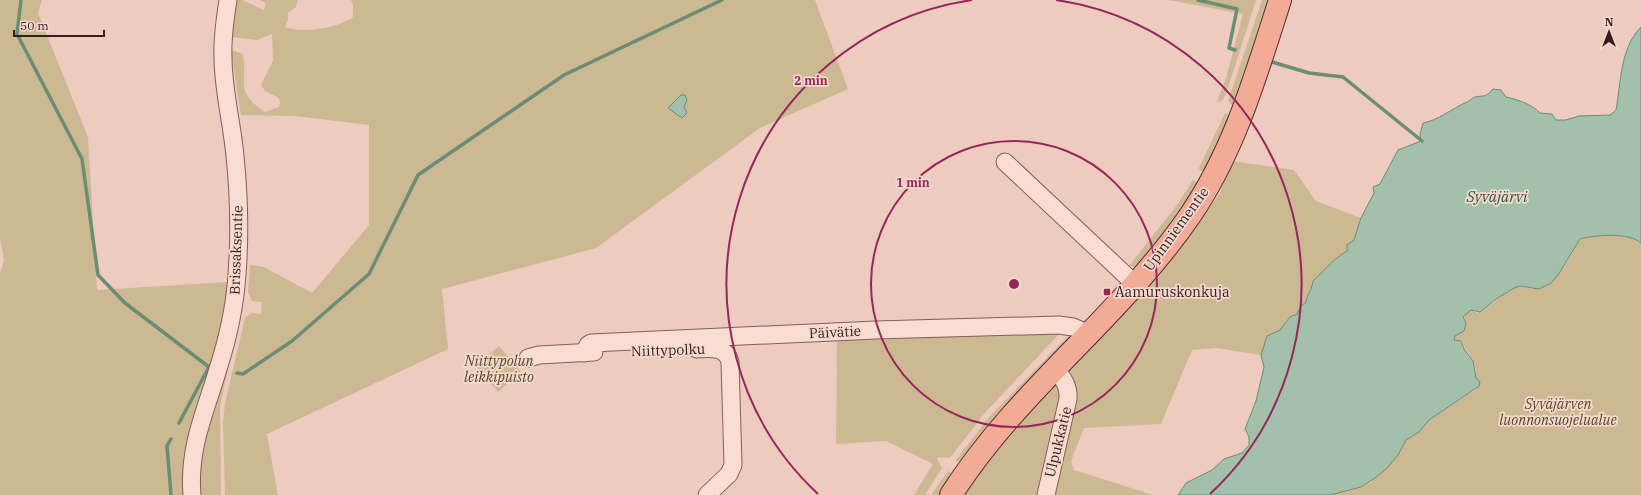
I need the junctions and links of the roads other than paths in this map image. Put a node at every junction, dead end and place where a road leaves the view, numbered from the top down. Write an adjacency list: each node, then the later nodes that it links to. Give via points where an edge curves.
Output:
1 (228, 0): 9 (street, Brissaksentie, via 223,58 238,191 237,276 223,352 194,442)
2 (1280, 0): 4 (main road, Upinniementie, via 1226,152 1189,217)
3 (1005, 162): 4 (street)
4 (1136, 285): 5 (main road, Upinniementie)
5 (1090, 334): 6 (street, Päivätie, via 1059,325 876,330 591,343); 8 (main road, Upinniementie)
6 (584, 353): 7 (street, Niittypolku, via 539,355); 10 (street, Niittypolku, via 707,348 721,350 726,354 730,362 732,380 733,465 729,474)
7 (528, 358)
8 (1055, 369): 11 (main road, Upinniementie, via 979,453); 12 (street, Ulpukkatie, via 1064,380 1068,399)
9 (192, 495)
10 (707, 495)
11 (951, 495)
12 (1046, 495)

